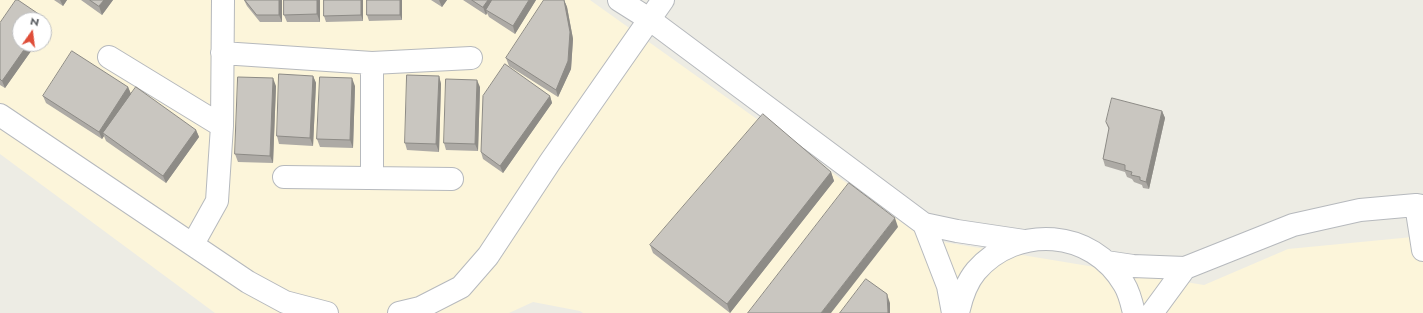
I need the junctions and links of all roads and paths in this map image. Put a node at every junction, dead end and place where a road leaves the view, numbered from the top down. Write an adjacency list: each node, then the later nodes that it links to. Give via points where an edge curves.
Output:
1 (223, 0): 5 (street)
2 (619, 0): 4 (street)
3 (663, 0): 4 (street)
4 (649, 19): 15 (street); 22 (street, via 488,256 461,286 420,308)
5 (222, 53): 8 (street); 10 (street)
6 (109, 57): 10 (street)
7 (470, 58): 8 (street)
8 (372, 63): 12 (street)
9 (0, 115): 17 (street)
10 (222, 126): 17 (street, via 217,201)
11 (284, 177): 12 (street)
12 (372, 178): 13 (street)
13 (452, 179)
14 (1420, 205): 18 (street); 20 (street, via 1360,210 1293,225)
15 (924, 224): 16 (street); 23 (street, via 948,286)
16 (1024, 241): 19 (street, via 1053,239 1082,246); 24 (street, via 997,252 975,272 961,298)
17 (192, 244): 21 (street, via 248,282 285,302)
18 (1423, 250)
19 (1106, 262): 20 (street); 25 (street, via 1124,285)
20 (1185, 268): 26 (street)
21 (327, 313)
22 (399, 313)
23 (953, 313)
24 (958, 313)
25 (1134, 313)
26 (1152, 313)

